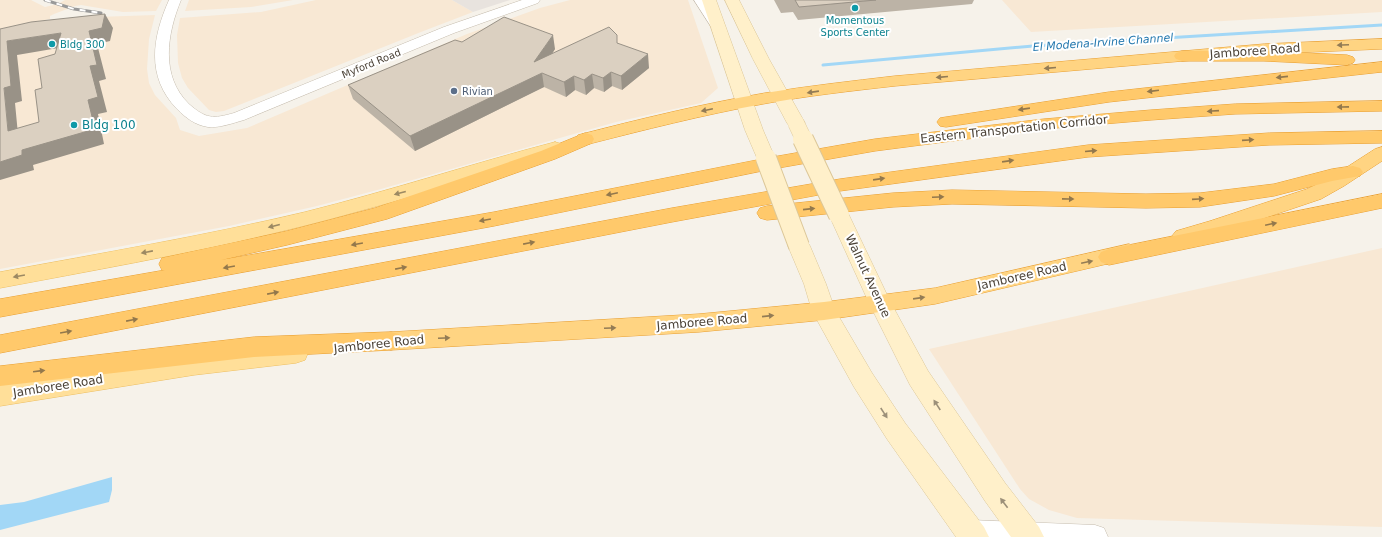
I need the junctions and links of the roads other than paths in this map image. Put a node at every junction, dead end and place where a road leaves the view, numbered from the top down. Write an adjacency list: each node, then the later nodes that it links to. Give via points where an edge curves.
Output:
1 (175, 0): 2 (street, Myford Road, via 163,42 163,68 167,86 179,102 196,117 208,122 239,117 448,30)
2 (534, 0)
3 (700, 0): 6 (street)
4 (709, 0): 6 (main road)
5 (732, 0): 11 (main road, Walnut Avenue)
6 (720, 29): 12 (main road)
7 (1382, 44): 8 (highway, Jamboree Road, one-way to 8, via 1264,49)
8 (1182, 56): 9 (highway, via 1333,58); 11 (highway, Jamboree Road, one-way to 11, via 895,81)
9 (1382, 63)
10 (1382, 67): 18 (highway, one-way to 18, via 1152,91 1002,112 816,147)
11 (781, 96): 12 (highway, Jamboree Road); 24 (main road, Walnut Avenue, bridge)
12 (745, 102): 15 (highway, Jamboree Road, one-way to 15); 26 (main road, bridge)
13 (1382, 106): 18 (highway, Eastern Transportation Corridor, one-way to 18, via 1235,109 1044,124 875,145)
14 (1382, 137): 20 (highway, one-way to 14, via 840,185 1088,151 1269,139)
15 (585, 139): 22 (main road, Jamboree Road, one-way to 22, via 270,227); 23 (highway, via 548,155 380,214 112,278)
16 (1382, 153): 17 (highway, Jamboree Road)
17 (1353, 172): 20 (highway, one-way to 17, via 795,211 945,197 1200,200 1274,190); 21 (highway, Jamboree Road, via 1314,194 1216,227)
18 (650, 187): 23 (highway, one-way to 23)
19 (1382, 201): 21 (highway, one-way to 19)
20 (672, 215): 28 (highway, one-way to 20)
21 (1110, 257): 24 (highway, Jamboree Road, one-way to 21, via 935,296)
22 (0, 280)
23 (42, 300): 25 (highway)
24 (880, 303): 26 (highway, Jamboree Road); 32 (main road, Walnut Avenue, one-way to 24, via 995,492 919,378)
25 (0, 308)
26 (824, 311): 27 (highway, Jamboree Road, one-way to 26, via 699,323); 31 (main road, one-way to 31, via 863,380 896,431)
27 (391, 341): 29 (highway, one-way to 27, via 254,347); 30 (main road, Jamboree Road, via 194,365)
28 (0, 344)
29 (0, 376)
30 (0, 395)
31 (972, 535): 32 (street)
32 (1028, 536): 33 (street)
33 (1095, 537)

